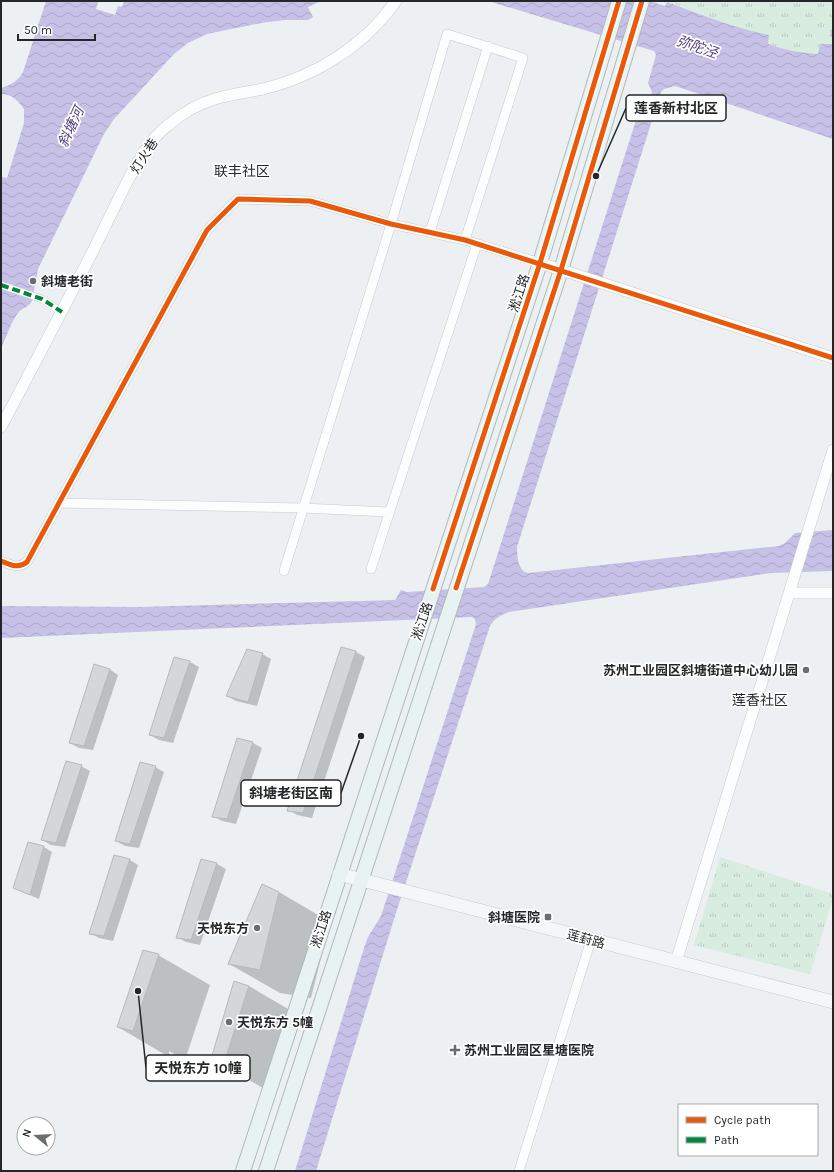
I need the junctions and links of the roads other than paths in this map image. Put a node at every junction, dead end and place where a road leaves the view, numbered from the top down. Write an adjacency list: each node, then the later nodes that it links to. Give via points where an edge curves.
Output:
1 (396, 1): 12 (street, 灯火巷, via 362,40 319,68 290,81 216,98 181,115 166,126 135,166)
2 (619, 1): 9 (main road, 淞江路)
3 (642, 1): 10 (main road, 淞江路)
4 (488, 46): 5 (street, via 447,34); 6 (street); 7 (street, via 523,58)
5 (392, 224): 6 (street); 16 (street, via 310,201 238,199 207,230); 17 (street)
6 (430, 232): 7 (street)
7 (465, 240): 8 (street)
8 (477, 244): 9 (street); 18 (street)
9 (540, 263): 10 (street); 24 (main road, 淞江路)
10 (561, 270): 13 (street); 25 (main road, 淞江路)
11 (1, 285): 12 (street, via 42,299)
12 (62, 312): 14 (street, 灯火巷)
13 (833, 358)
14 (1, 427)
15 (833, 450): 22 (street)
16 (59, 504): 17 (street); 19 (street, via 27,562 17,567)
17 (303, 508): 18 (street); 21 (street)
18 (388, 512): 20 (street)
19 (1, 561)
20 (371, 569)
21 (284, 571)
22 (790, 593): 23 (street); 27 (street)
23 (833, 593)
24 (339, 874): 25 (main road, 莲葑路); 29 (main road, 淞江路)
25 (361, 881): 26 (main road, 莲葑路); 30 (main road, 淞江路)
26 (591, 940): 27 (main road, 莲葑路); 31 (street)
27 (676, 962): 28 (main road, 莲葑路)
28 (833, 1002)
29 (243, 1171)
30 (266, 1171)
31 (519, 1171)

